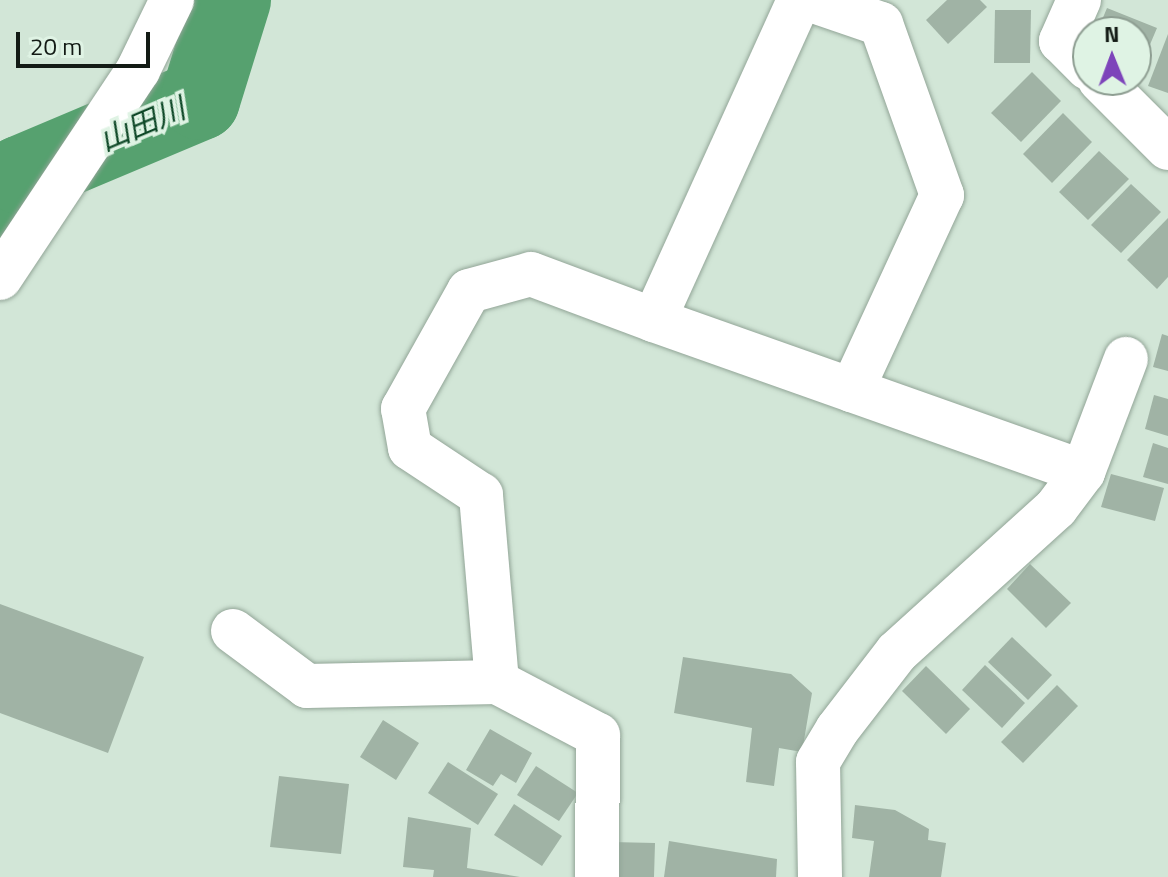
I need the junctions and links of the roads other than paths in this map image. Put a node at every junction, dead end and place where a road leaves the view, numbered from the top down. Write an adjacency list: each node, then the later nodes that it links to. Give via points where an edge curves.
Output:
1 (172, 0): 8 (street, via 138,70)
2 (799, 0): 9 (street)
3 (811, 0): 11 (street, via 881,24 942,195)
4 (1079, 0): 5 (street, via 1061,41)
5 (1072, 52)
6 (1116, 96): 7 (street)
7 (1168, 148)
8 (1, 276)
9 (654, 320): 11 (street); 14 (street, via 531,274 469,291 403,409 410,448 481,495)
10 (1126, 359): 12 (street)
11 (852, 390): 12 (street)
12 (1083, 472): 16 (street, via 1056,508 897,652 837,730 818,762)
13 (233, 631): 14 (street, via 307,686)
14 (497, 682): 15 (street, via 598,735)
15 (597, 877)
16 (820, 877)

